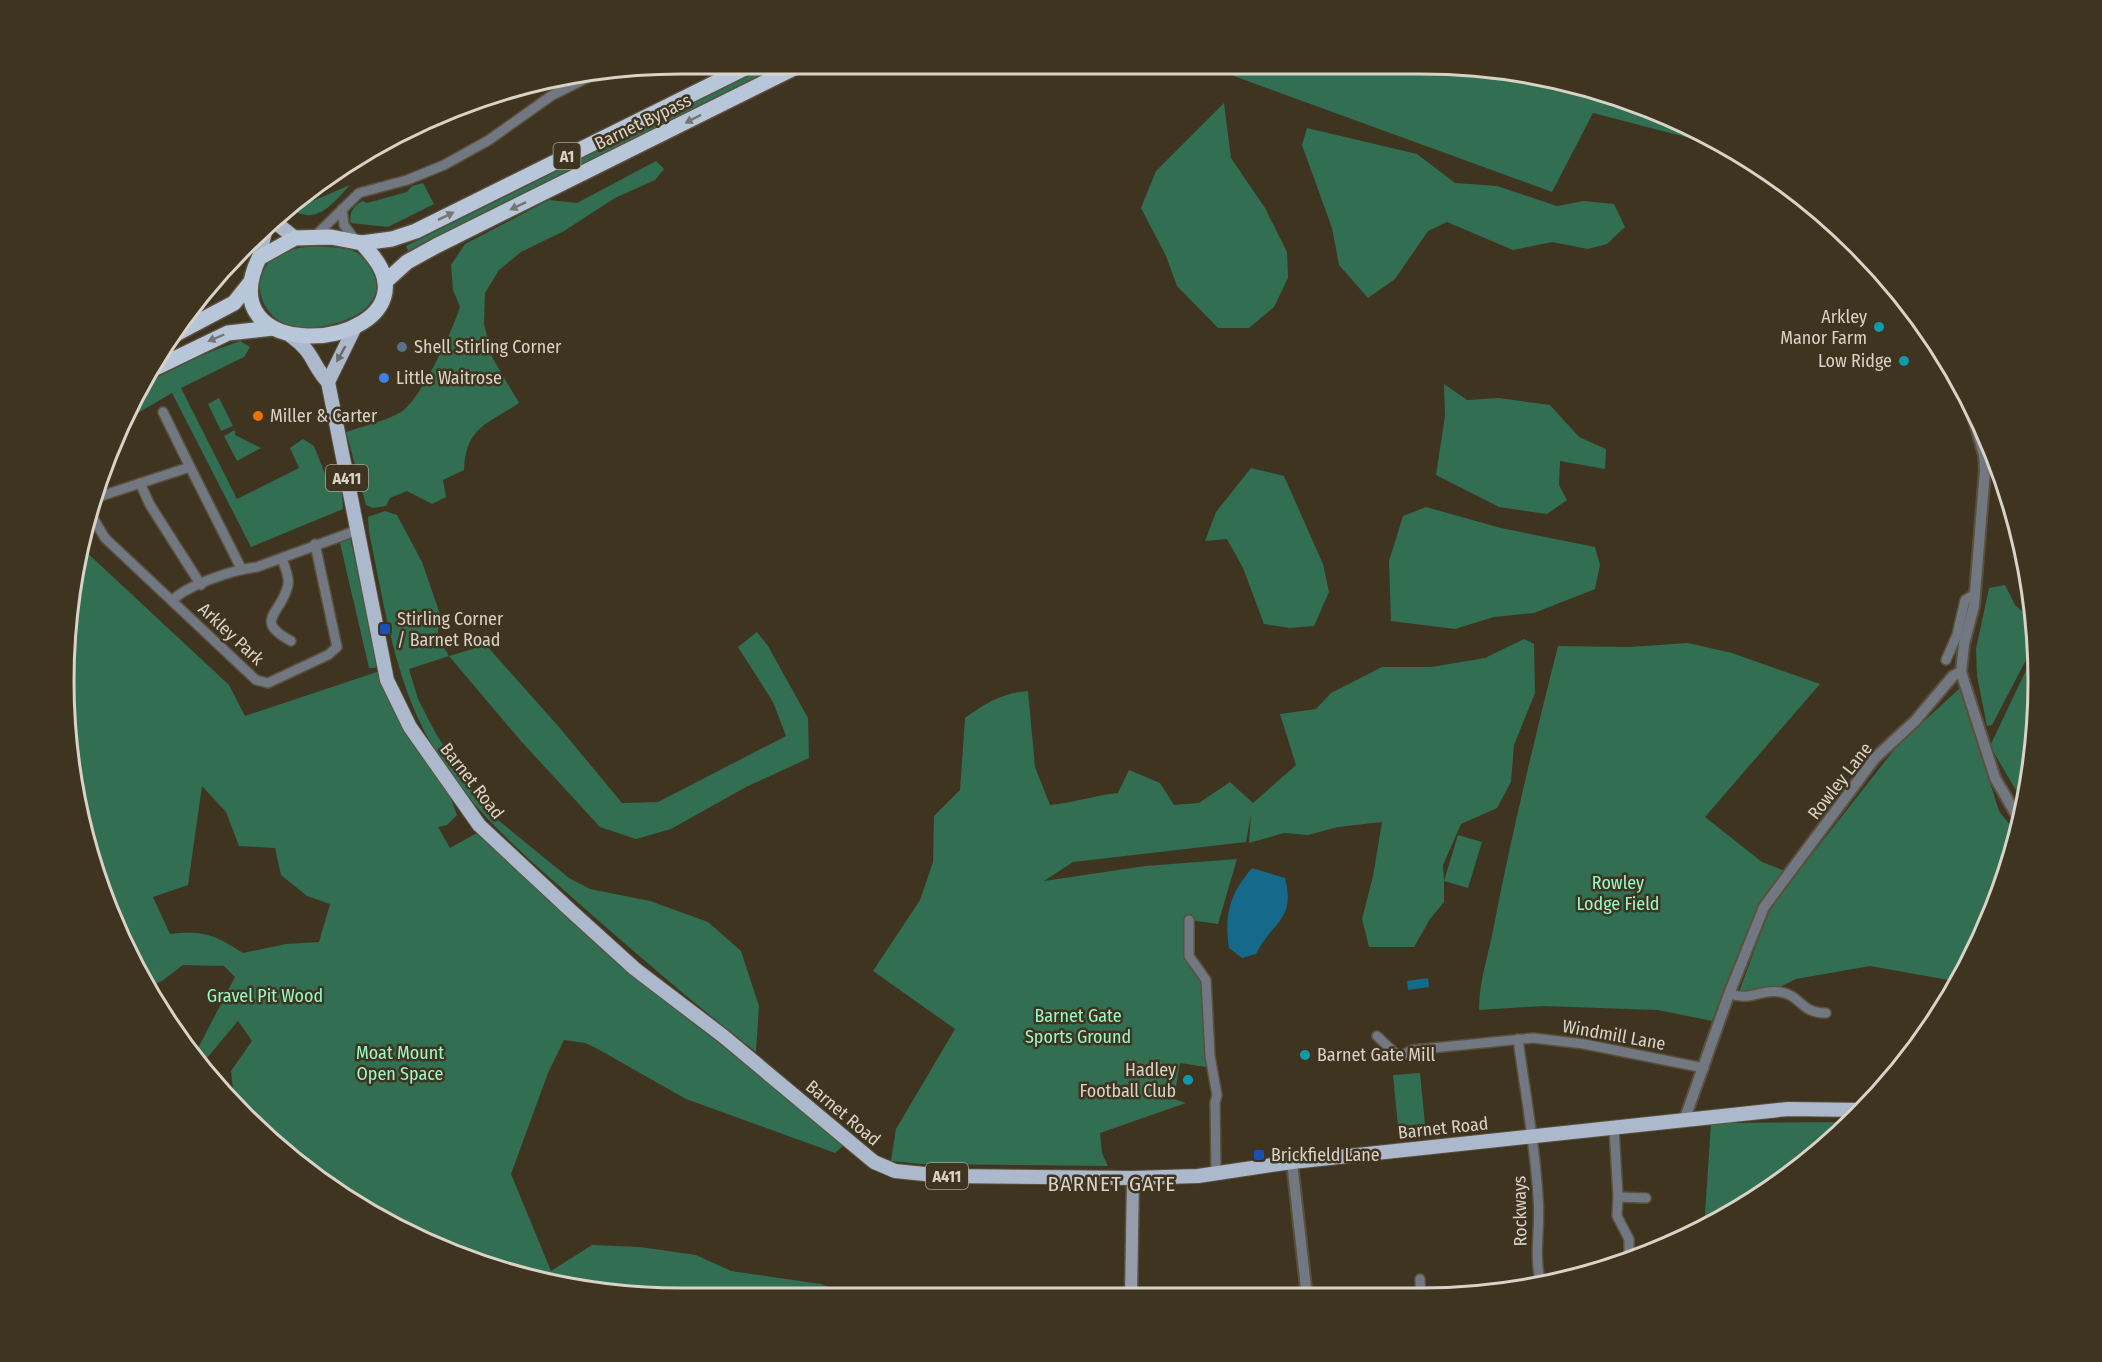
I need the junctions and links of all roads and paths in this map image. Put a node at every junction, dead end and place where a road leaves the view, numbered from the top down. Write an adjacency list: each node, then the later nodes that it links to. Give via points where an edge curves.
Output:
1 (732, 74): 9 (highway, Barnet Bypass / A1, one-way to 1, via 392,239 416,231)
2 (782, 74): 11 (highway, Barnet Bypass / A1, one-way to 11, via 407,261)
3 (578, 83): 4 (street, via 551,96 467,153 415,177 359,193)
4 (342, 209): 7 (street); 9 (street, via 344,225)
5 (281, 224): 6 (main road)
6 (295, 238): 7 (highway); 10 (highway)
7 (313, 238): 9 (highway)
8 (263, 240): 10 (main road)
9 (359, 242): 11 (highway, via 378,262)
10 (259, 258): 12 (highway)
11 (385, 282): 13 (highway, via 381,302)
12 (250, 283): 14 (highway, via 234,303); 15 (highway, via 256,309)
13 (356, 327): 16 (highway, via 317,336); 18 (main road, one-way to 18)
14 (187, 328)
15 (273, 328): 16 (highway); 17 (highway, one-way to 17, via 222,335)
16 (291, 336): 18 (main road, Barnet Road / A411, via 306,347)
17 (163, 364)
18 (328, 382): 25 (main road, Barnet Road / A411)
19 (163, 412): 21 (street)
20 (1983, 452): 30 (street)
21 (190, 467): 22 (street); 28 (street)
22 (140, 483): 23 (street); 29 (street)
23 (103, 495)
24 (95, 521): 31 (street, Arkley Park, via 105,538)
25 (358, 530): 26 (street, Arkley Park); 48 (main road, Barnet Road / A411, via 387,680 410,727 479,825 634,969 884,1167 944,1176)
26 (315, 544): 27 (street, Arkley Park); 31 (street, Arkley Park, via 337,647 268,683 256,680)
27 (282, 558): 28 (street, Arkley Park); 32 (street, via 288,585 271,627)
28 (241, 568): 29 (street, Arkley Park)
29 (201, 585): 31 (street, Arkley Park, via 182,592)
30 (1975, 594): 33 (street, via 1965,600); 34 (street)
31 (172, 601)
32 (291, 641)
33 (1946, 660)
34 (1961, 672): 35 (street, via 1995,778); 37 (street, Rowley Lane, via 1875,758 1764,906)
35 (2014, 811)
36 (1190, 920): 47 (street, via 1189,956 1206,980 1210,1056 1217,1095)
37 (1729, 994): 38 (street, via 1745,999 1781,992 1812,1013); 41 (street, Rowley Lane)
38 (1826, 1013)
39 (1377, 1036): 40 (street, Windmill Lane, via 1399,1058 1412,1050)
40 (1518, 1039): 41 (street, Windmill Lane, via 1584,1044); 45 (street)
41 (1704, 1068): 43 (street, Rowley Lane)
42 (1852, 1110): 43 (main road, Barnet Road / A411, via 1788,1109)
43 (1684, 1121): 44 (main road, Barnet Road / A411)
44 (1614, 1128): 45 (main road, Barnet Road / A411); 49 (street)
45 (1532, 1136): 46 (main road, Barnet Road / A411); 52 (street, Rockways, via 1540,1215 1536,1264)
46 (1292, 1162): 47 (main road, Barnet Road / A411); 55 (street)
47 (1216, 1174): 48 (main road, Barnet Road / A411)
48 (1133, 1178): 54 (main road)
49 (1618, 1197): 50 (street); 51 (street, via 1617,1216 1629,1239)
50 (1646, 1198)
51 (1629, 1251)
52 (1539, 1277)
53 (1420, 1279): 56 (street)
54 (1131, 1288)
55 (1306, 1288)
56 (1421, 1288)

